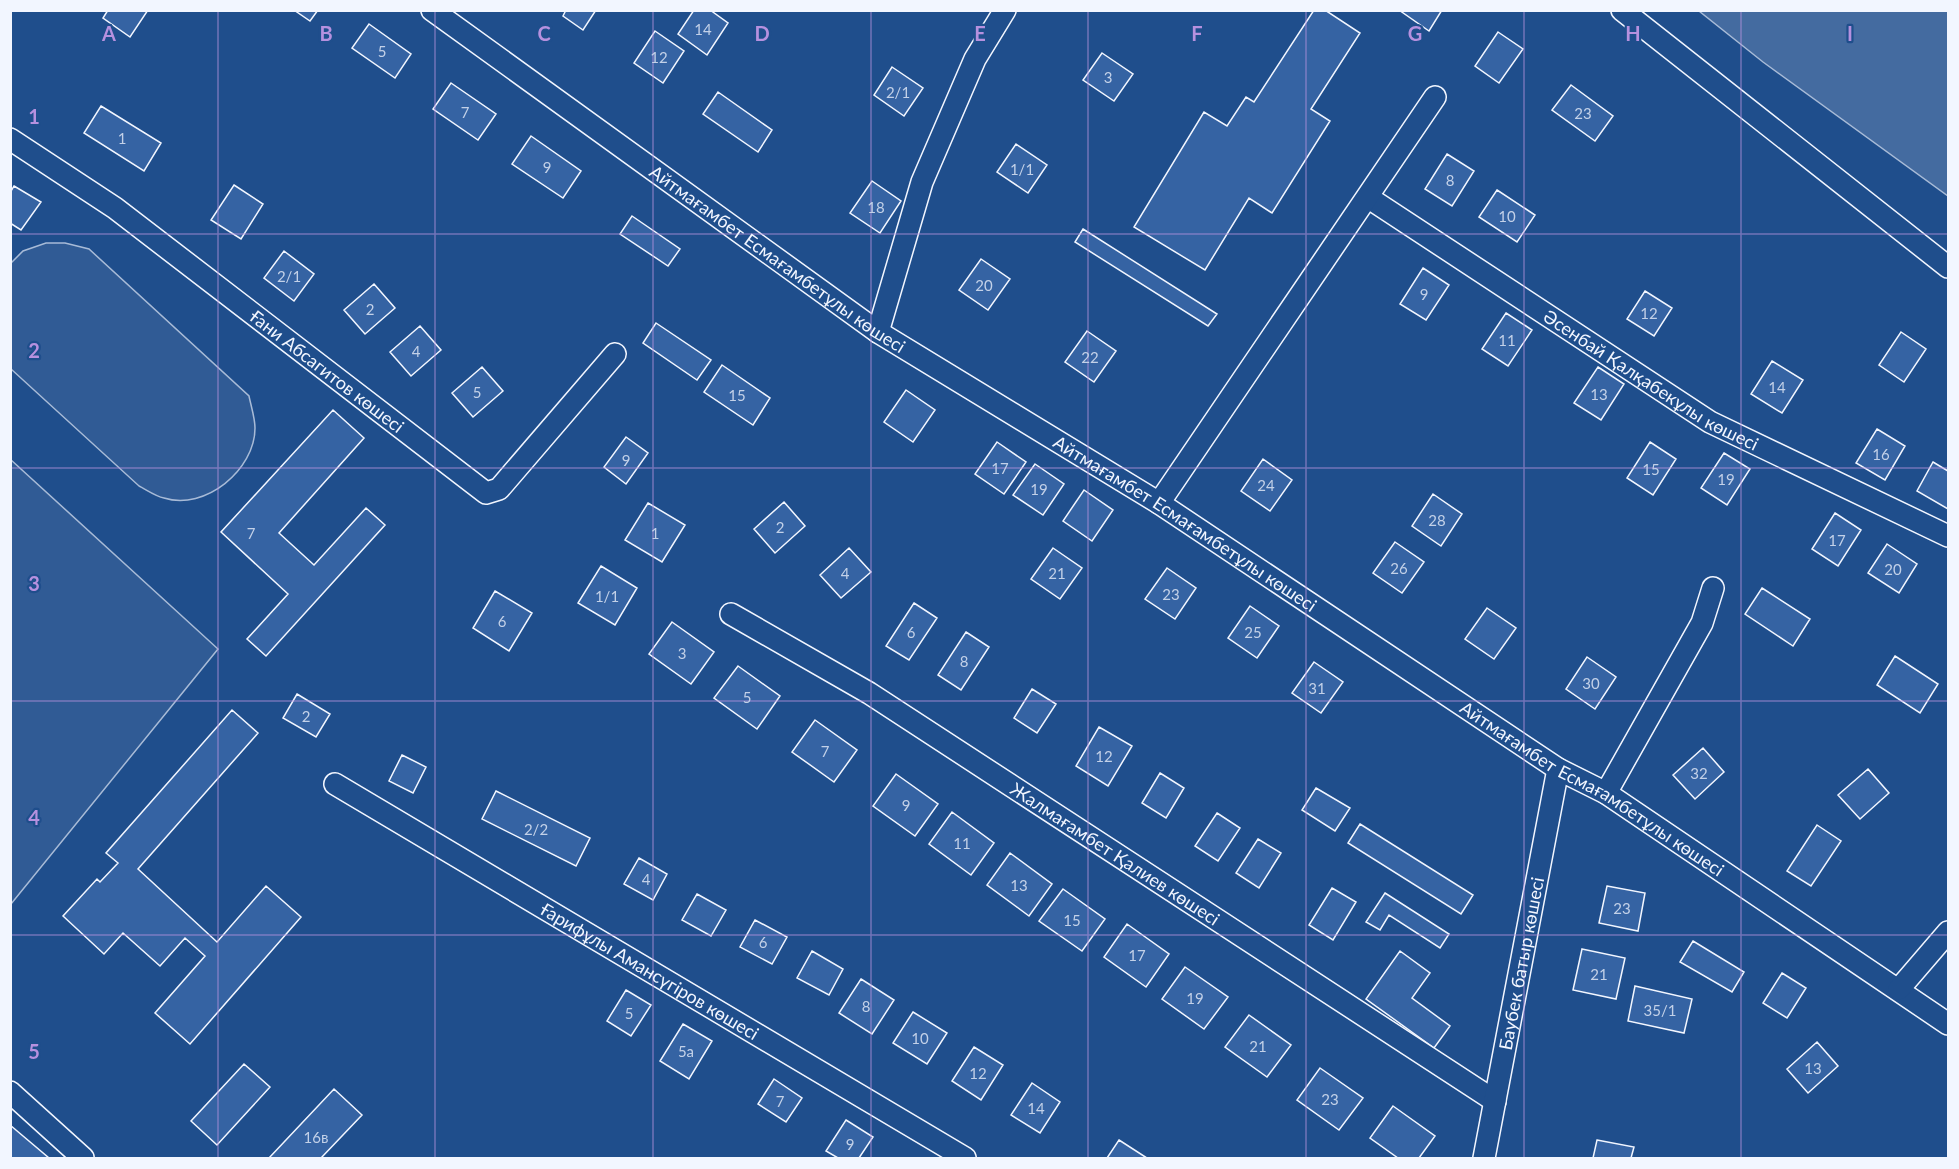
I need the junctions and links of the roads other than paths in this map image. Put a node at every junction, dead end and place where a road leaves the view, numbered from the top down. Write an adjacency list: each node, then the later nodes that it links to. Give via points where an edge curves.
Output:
1 (432, 10): 8 (street, Айтмағамбет Есмағамбетұлы көшесі)
2 (1005, 10): 8 (street, via 975,59 922,182)
3 (1622, 10): 7 (street)
4 (1435, 97): 6 (street)
5 (10, 139): 9 (street, Ғани Абсагитов көшесі, via 115,208 486,493 499,489)
6 (1369, 198): 10 (street); 11 (street, Әсенбай Қалқабекұлы көшесі, via 1710,422)
7 (1948, 267)
8 (878, 332): 10 (street, Айтмағамбет Есмағамбетұлы көшесі)
9 (615, 354)
10 (1159, 503): 14 (street, Айтмағамбет Есмағамбетұлы көшесі)
11 (1948, 536)
12 (1713, 588): 16 (street, via 1702,623)
13 (731, 614): 21 (street, Жалмағамбет Қалиев көшесі, via 868,693)
14 (1558, 769): 16 (street, Айтмағамбет Есмағамбетұлы көшесі); 21 (street, Баубек батыр көшесі)
15 (335, 784): 23 (street, Ғарифұлы Амансүгіров көшесі)
16 (1606, 793): 18 (street, Айтмағамбет Есмағамбетұлы көшесі)
17 (1948, 932): 18 (street)
18 (1899, 989): 19 (street, Айтмағамбет Есмағамбетұлы көшесі)
19 (1948, 1024)
20 (10, 1092): 22 (street)
21 (1496, 1101): 24 (street, Баубек батыр көшесі)
22 (83, 1158)
23 (965, 1158)
24 (1484, 1158)

